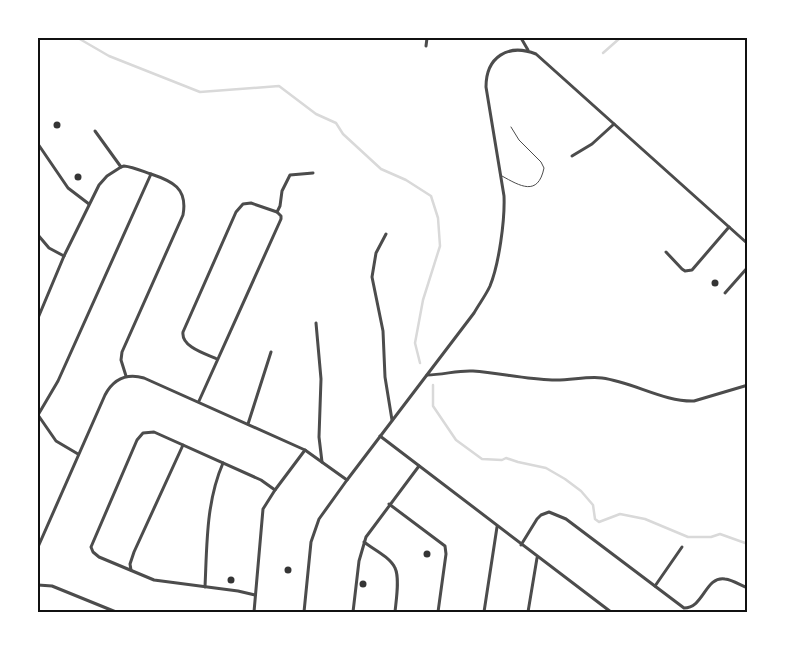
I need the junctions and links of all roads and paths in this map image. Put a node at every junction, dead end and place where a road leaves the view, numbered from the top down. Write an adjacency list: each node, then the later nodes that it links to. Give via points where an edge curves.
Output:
1 (427, 38): 3 (street)
2 (521, 38): 4 (street)
3 (426, 46)
4 (528, 51): 5 (street, via 542,59); 13 (street, via 514,50 502,54 492,63 486,78)
5 (614, 124): 9 (street, via 592,144); 16 (street)
6 (511, 128): 13 (lane, via 518,140 544,164 543,172 531,187 522,187)
7 (95, 131): 10 (street)
8 (38, 144): 14 (street, via 68,188)
9 (572, 156)
10 (121, 167): 11 (street); 14 (street, via 107,176)
11 (152, 174): 30 (street, via 168,180 179,189 184,208 122,352); 33 (street, via 58,381)
12 (313, 174): 15 (street, via 290,175)
13 (500, 176): 29 (street, via 504,223 490,285 474,313)
14 (88, 204): 21 (street)
15 (277, 212): 28 (street, via 281,216 280,223); 28 (street, via 247,202 239,208 183,332 186,342)
16 (729, 227): 19 (street); 20 (street, via 692,270 682,270)
17 (386, 234): 34 (street, via 376,253 372,277 383,331 385,377)
18 (38, 235): 21 (street, via 49,248)
19 (748, 244)
20 (666, 252)
21 (64, 256): 24 (street)
22 (748, 267): 23 (street)
23 (725, 293)
24 (39, 313): 25 (street)
25 (38, 318)
26 (316, 323): 40 (street, via 321,379 319,437)
27 (271, 352): 35 (street)
28 (217, 359): 32 (street)
29 (427, 375): 31 (street, via 471,371 554,380 601,378 688,401); 34 (street)
30 (126, 376): 32 (street, via 144,378); 39 (street, via 108,389)
31 (748, 385)
32 (199, 401): 35 (street)
33 (38, 415): 39 (street, via 56,441)
34 (392, 420): 36 (street)
35 (248, 424): 38 (street)
36 (380, 436): 42 (street); 43 (street)
37 (184, 445): 41 (street); 52 (street, via 134,552); 52 (street, via 154,432 146,431 140,435 92,542 92,552)
38 (305, 450): 40 (street); 44 (street)
39 (78, 454): 49 (street)
40 (322, 462): 43 (street)
41 (223, 463): 44 (street); 55 (street, via 212,497)
42 (419, 466): 45 (street); 46 (street)
43 (347, 480): 60 (street, via 316,524)
44 (275, 490): 57 (street, via 262,514)
45 (389, 504): 47 (street); 63 (street, via 446,546)
46 (497, 527): 48 (street); 64 (street)
47 (364, 542): 61 (street); 62 (street, via 395,567)
48 (521, 545): 51 (street); 54 (street, via 541,515 554,513)
49 (38, 547)
50 (682, 547): 54 (street)
51 (538, 558): 65 (street); 66 (street)
52 (131, 570): 55 (street, via 154,580)
53 (38, 585): 58 (street, via 52,586)
54 (655, 586): 56 (street, via 684,608 696,604 717,579 726,579)
55 (205, 587): 57 (street)
56 (748, 588)
57 (255, 595): 59 (street)
58 (116, 612)
59 (254, 612)
60 (304, 612)
61 (353, 612)
62 (395, 612)
63 (438, 612)
64 (484, 612)
65 (528, 612)
66 (611, 612)

